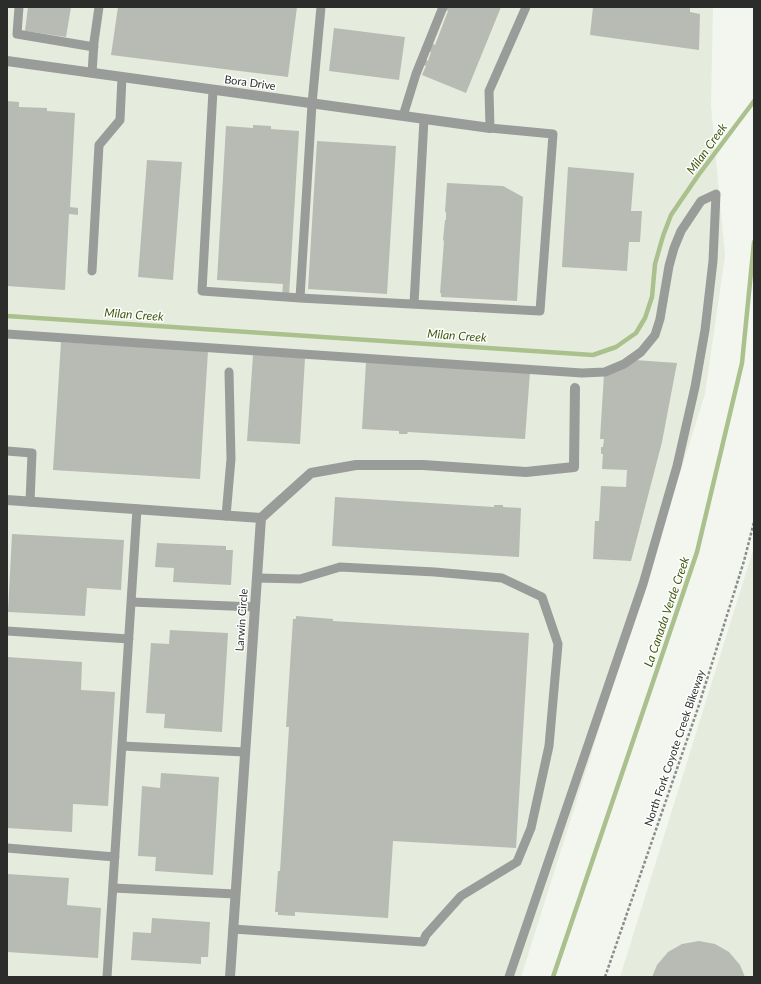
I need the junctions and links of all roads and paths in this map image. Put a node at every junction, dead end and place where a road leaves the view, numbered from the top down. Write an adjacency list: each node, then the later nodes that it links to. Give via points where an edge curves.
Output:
1 (19, 7): 6 (lane, via 17,34)
2 (100, 7): 6 (lane)
3 (321, 7): 11 (lane)
4 (442, 7): 12 (lane)
5 (526, 7): 14 (lane, via 489,91)
6 (94, 47): 8 (lane)
7 (7, 61): 8 (street, Bora Drive)
8 (92, 73): 9 (street, Bora Drive)
9 (122, 77): 10 (street, Bora Drive); 15 (lane, via 120,120 99,146)
10 (213, 90): 11 (street, Bora Drive); 16 (lane, via 202,291)
11 (312, 104): 12 (street, Bora Drive); 16 (lane)
12 (403, 116): 13 (street, Bora Drive)
13 (424, 119): 14 (street, Bora Drive); 17 (lane)
14 (490, 128): 17 (lane, via 553,134 540,311)
15 (92, 271)
16 (300, 298): 17 (lane)
17 (414, 304)
18 (7, 334): 42 (lane, via 582,373 605,372 624,364 641,352 655,335 669,266 681,231 701,201 716,194 713,261 705,330 677,466 640,591)
19 (229, 372): 25 (lane, via 231,460)
20 (574, 388): 26 (street, via 574,467 526,472 423,465 356,465 311,473)
21 (7, 451): 23 (lane, via 32,453)
22 (7, 500): 23 (street)
23 (30, 502): 24 (street)
24 (137, 509): 25 (street); 29 (lane)
25 (226, 516): 26 (street)
26 (261, 518): 28 (street, Larwin Circle)
27 (754, 522): 43 (path, North Fork Coyote Creek Bikeway, via 698,708)
28 (257, 578): 30 (street, Larwin Circle); 39 (lane, via 300,579 340,568 502,578 542,597 558,644 550,746 531,828 517,862 461,896 422,942)
29 (131, 602): 30 (lane); 32 (lane)
30 (255, 607): 34 (street, Larwin Circle)
31 (7, 631): 32 (lane)
32 (129, 639): 33 (lane)
33 (122, 746): 34 (lane); 36 (lane)
34 (245, 752): 38 (street, Larwin Circle)
35 (7, 848): 36 (lane)
36 (115, 856): 37 (lane)
37 (113, 888): 38 (lane); 40 (lane)
38 (235, 894): 39 (street, Larwin Circle)
39 (233, 929): 41 (street, Larwin Circle)
40 (107, 977)
41 (230, 977)
42 (509, 977)
43 (605, 977)

